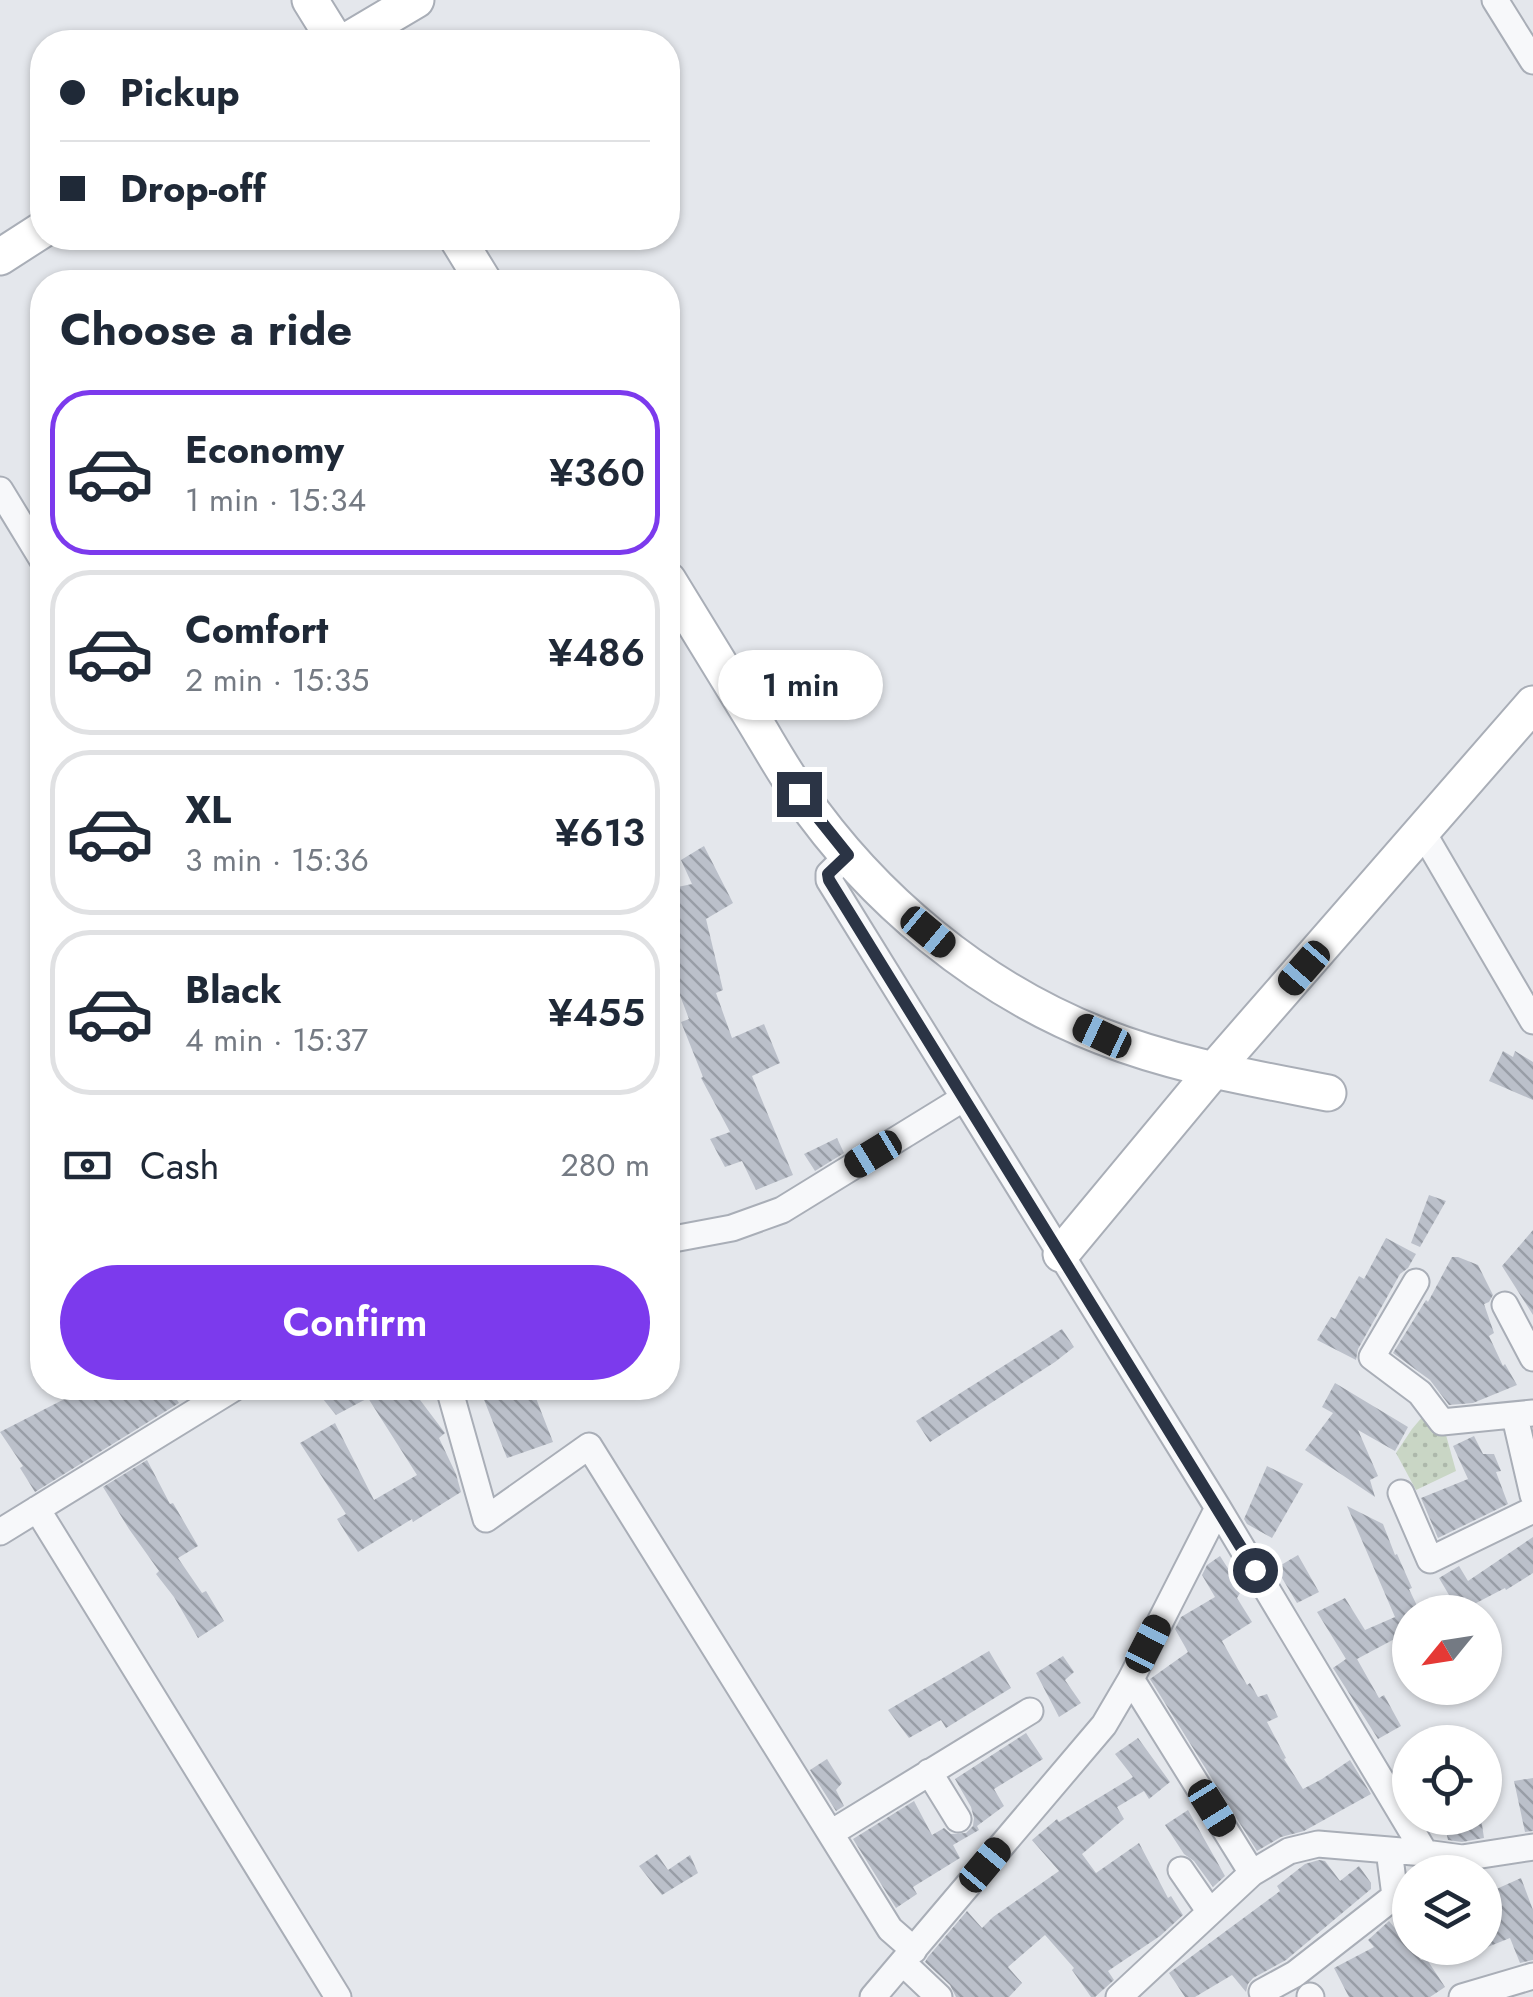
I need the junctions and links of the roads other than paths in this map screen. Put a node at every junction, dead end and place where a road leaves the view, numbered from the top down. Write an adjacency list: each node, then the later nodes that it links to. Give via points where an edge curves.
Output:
1 (310, 0): 4 (street)
2 (416, 0): 5 (street)
3 (1496, 0): 6 (street)
4 (329, 30)
5 (365, 30)
6 (1533, 61)
7 (30, 238): 8 (street)
8 (0, 257)
9 (0, 490): 10 (street)
10 (30, 539)
11 (680, 600): 14 (street, via 799,794)
12 (1533, 704): 13 (street)
13 (1422, 831): 15 (street); 16 (street)
14 (848, 855): 16 (street, via 958,957 1030,1004 1102,1036); 18 (street, via 829,880)
15 (1533, 1021)
16 (1213, 1071): 17 (street); 20 (street)
17 (1328, 1093)
18 (964, 1098): 19 (street, via 782,1210); 20 (street)
19 (680, 1238)
20 (1061, 1254): 29 (street)
21 (1416, 1282): 26 (street, via 1372,1357 1420,1393 1442,1422)
22 (1505, 1305): 23 (street)
23 (1533, 1358)
24 (214, 1400): 30 (street)
25 (452, 1400): 37 (street, via 486,1519 590,1446)
26 (1524, 1415): 28 (street)
27 (1401, 1493): 31 (street, via 1430,1560)
28 (1533, 1495)
29 (1218, 1508): 33 (street); 40 (street)
30 (37, 1509): 32 (street); 48 (street)
31 (1533, 1510)
32 (0, 1532)
33 (1131, 1678): 42 (street); 44 (street, via 1104,1725)
34 (1030, 1710): 35 (street)
35 (930, 1772): 36 (street); 37 (street)
36 (958, 1819)
37 (831, 1833): 44 (street)
38 (1533, 1847): 40 (street, via 1462,1858)
39 (1389, 1850): 40 (street); 42 (street, via 1318,1844 1289,1851); 47 (street, via 1395,1896)
40 (1425, 1853)
41 (1181, 1870): 43 (street)
42 (1252, 1873): 43 (street)
43 (1210, 1912): 46 (street)
44 (908, 1956): 49 (street); 50 (street)
45 (1533, 1976): 52 (street)
46 (1146, 1987): 51 (street)
47 (1262, 1992)
48 (338, 1997)
49 (873, 1997)
50 (939, 1997)
51 (1119, 1997)
52 (1462, 1997)

